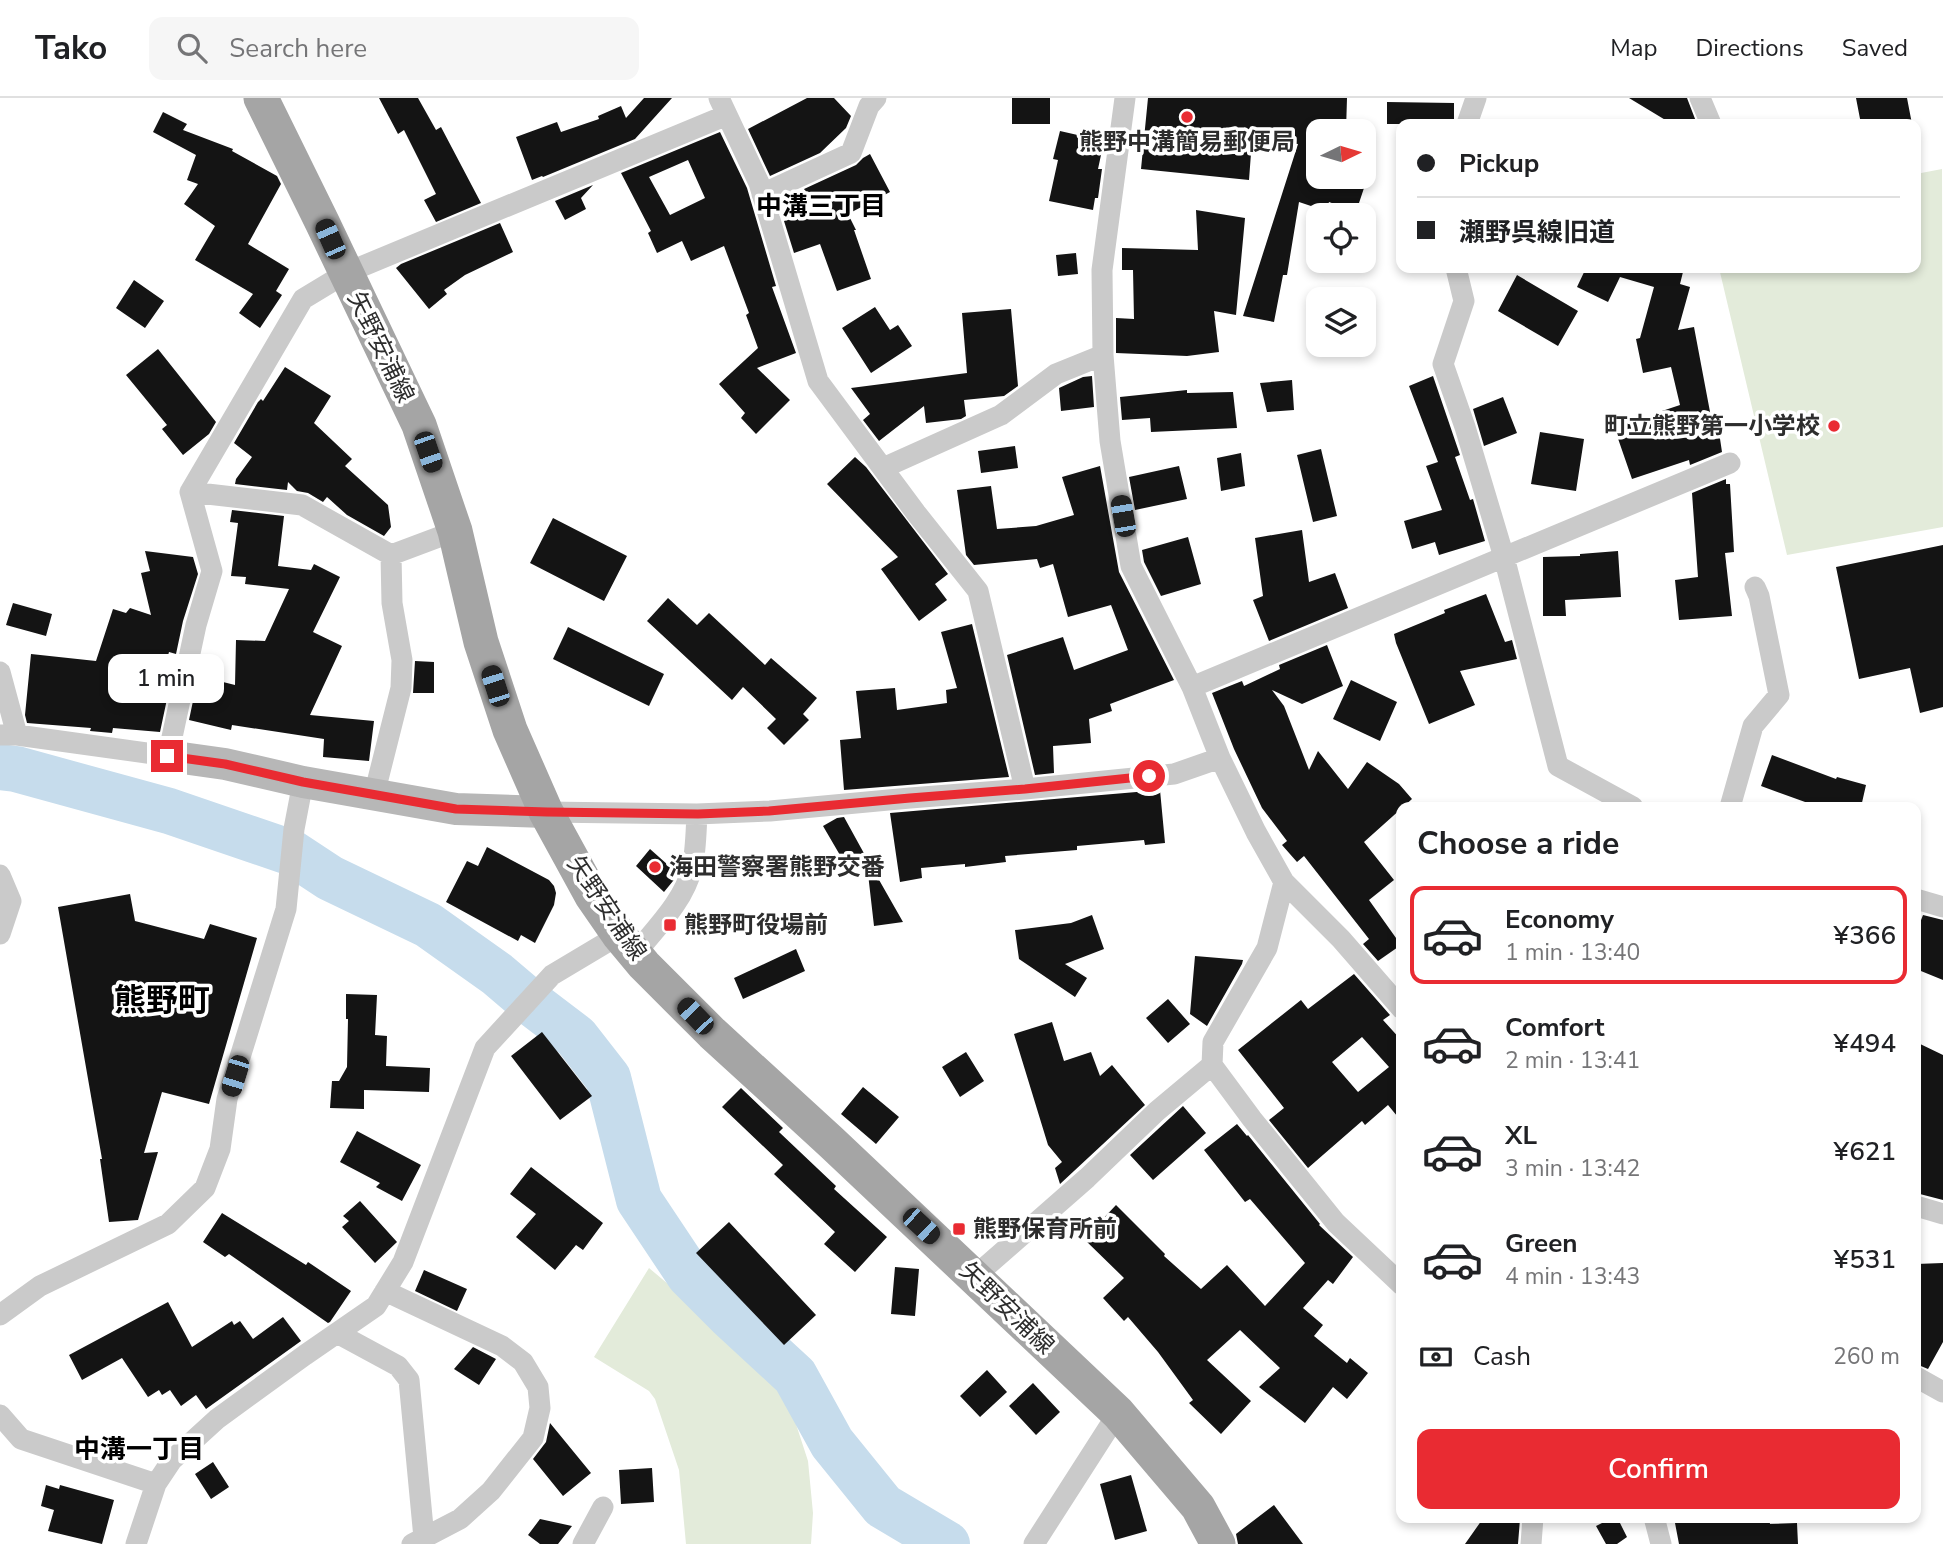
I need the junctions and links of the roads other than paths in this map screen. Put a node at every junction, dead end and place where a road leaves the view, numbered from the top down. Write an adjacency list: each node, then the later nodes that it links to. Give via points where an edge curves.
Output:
1 (261, 98): 10 (main road, 矢野安浦線)
2 (876, 98): 9 (street, via 851,153)
3 (1125, 98): 12 (street, via 1102,270)
4 (1476, 98): 7 (street)
5 (1700, 98): 8 (street)
6 (723, 107): 9 (street); 10 (street)
7 (1469, 119)
8 (1709, 119)
9 (762, 194): 14 (street, via 818,381)
10 (346, 273): 15 (street, via 303,299); 16 (main road, 矢野安浦線, via 419,425)
11 (1457, 273): 18 (street, via 1464,301 1443,364)
12 (1103, 355): 14 (street, via 1056,374 1001,415); 21 (street, via 1110,441 1131,566)
13 (1730, 463): 18 (street)
14 (883, 468): 26 (street, via 978,591)
15 (190, 492): 17 (street, via 302,505); 23 (street, via 212,571)
16 (455, 531): 17 (street); 30 (main road, 矢野安浦線, via 485,655 510,730)
17 (391, 555): 27 (street, via 401,688)
18 (1504, 557): 21 (street); 28 (street, via 1558,766)
19 (1755, 587): 29 (street, via 1779,695 1753,726)
20 (0, 672): 22 (street)
21 (1192, 687): 24 (street)
22 (8, 735): 23 (street)
23 (167, 756): 25 (street)
24 (1220, 758): 26 (street, via 1174,774); 33 (street)
25 (303, 782): 27 (street); 45 (street, via 286,909 227,1099 220,1149 205,1188 168,1224 40,1286)
26 (1025, 789): 31 (street)
27 (374, 794): 30 (street, via 456,809)
28 (1624, 802)
29 (1731, 802)
30 (547, 812): 31 (street); 37 (main road, 矢野安浦線, via 592,896)
31 (698, 814): 37 (street, via 692,869 681,895 670,912)
32 (0, 875): 36 (street, via 12,901)
33 (1284, 882): 38 (street); 39 (street, via 1267,948 1213,1042)
34 (1921, 900): 35 (street)
35 (1943, 907)
36 (0, 934)
37 (627, 944): 42 (main road, 矢野安浦線, via 712,1033); 44 (street, via 552,975 485,1048 403,1262)
38 (1396, 1002)
39 (1212, 1065): 42 (street); 43 (street, via 1336,1223)
40 (1921, 1207): 41 (street)
41 (1943, 1214)
42 (974, 1277): 49 (main road, 矢野安浦線)
43 (1396, 1279)
44 (385, 1291): 46 (street, via 376,1306); 56 (street, via 502,1346 523,1362 538,1387 540,1408 533,1438 491,1491 460,1519)
45 (0, 1315)
46 (337, 1333): 51 (street, via 217,1419 172,1460); 56 (street, via 398,1366 409,1380)
47 (1921, 1380): 48 (street)
48 (1943, 1392)
49 (1118, 1413): 58 (street); 59 (main road, 矢野安浦線, via 1198,1507)
50 (0, 1415): 51 (street, via 21,1439)
51 (156, 1484): 55 (street)
52 (603, 1507): 57 (street)
53 (1533, 1523): 60 (street)
54 (1656, 1523): 61 (street)
55 (144, 1541)
56 (418, 1541)
57 (583, 1544)
58 (1034, 1544)
59 (1218, 1544)
60 (1531, 1544)
61 (1661, 1544)

